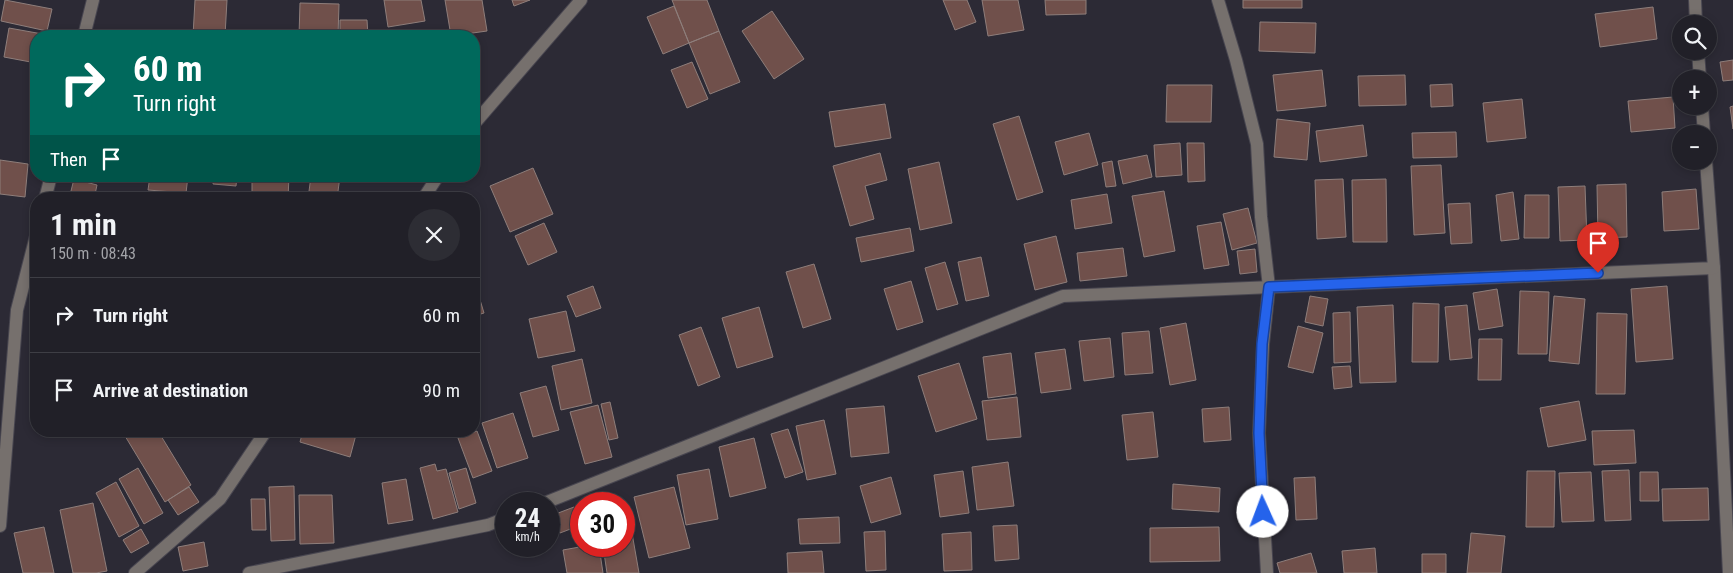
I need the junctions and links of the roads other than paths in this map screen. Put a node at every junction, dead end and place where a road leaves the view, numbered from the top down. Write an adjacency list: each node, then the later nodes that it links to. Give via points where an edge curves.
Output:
1 (93, 0): 6 (street)
2 (581, 0): 7 (street)
3 (1218, 0): 11 (street, via 1257,144)
4 (1695, 0): 5 (street)
5 (1696, 15)
6 (86, 30)
7 (480, 117)
8 (1707, 170): 10 (street)
9 (30, 261): 12 (street)
10 (1714, 268): 11 (street); 20 (street)
11 (1269, 287): 14 (street, via 1063,296); 19 (street, via 1262,344 1259,433)
12 (6, 385): 16 (street)
13 (262, 437): 17 (street, via 220,499)
14 (560, 497)
15 (495, 522): 18 (street)
16 (0, 526)
17 (134, 573)
18 (249, 573)
19 (1267, 573)
20 (1729, 573)

